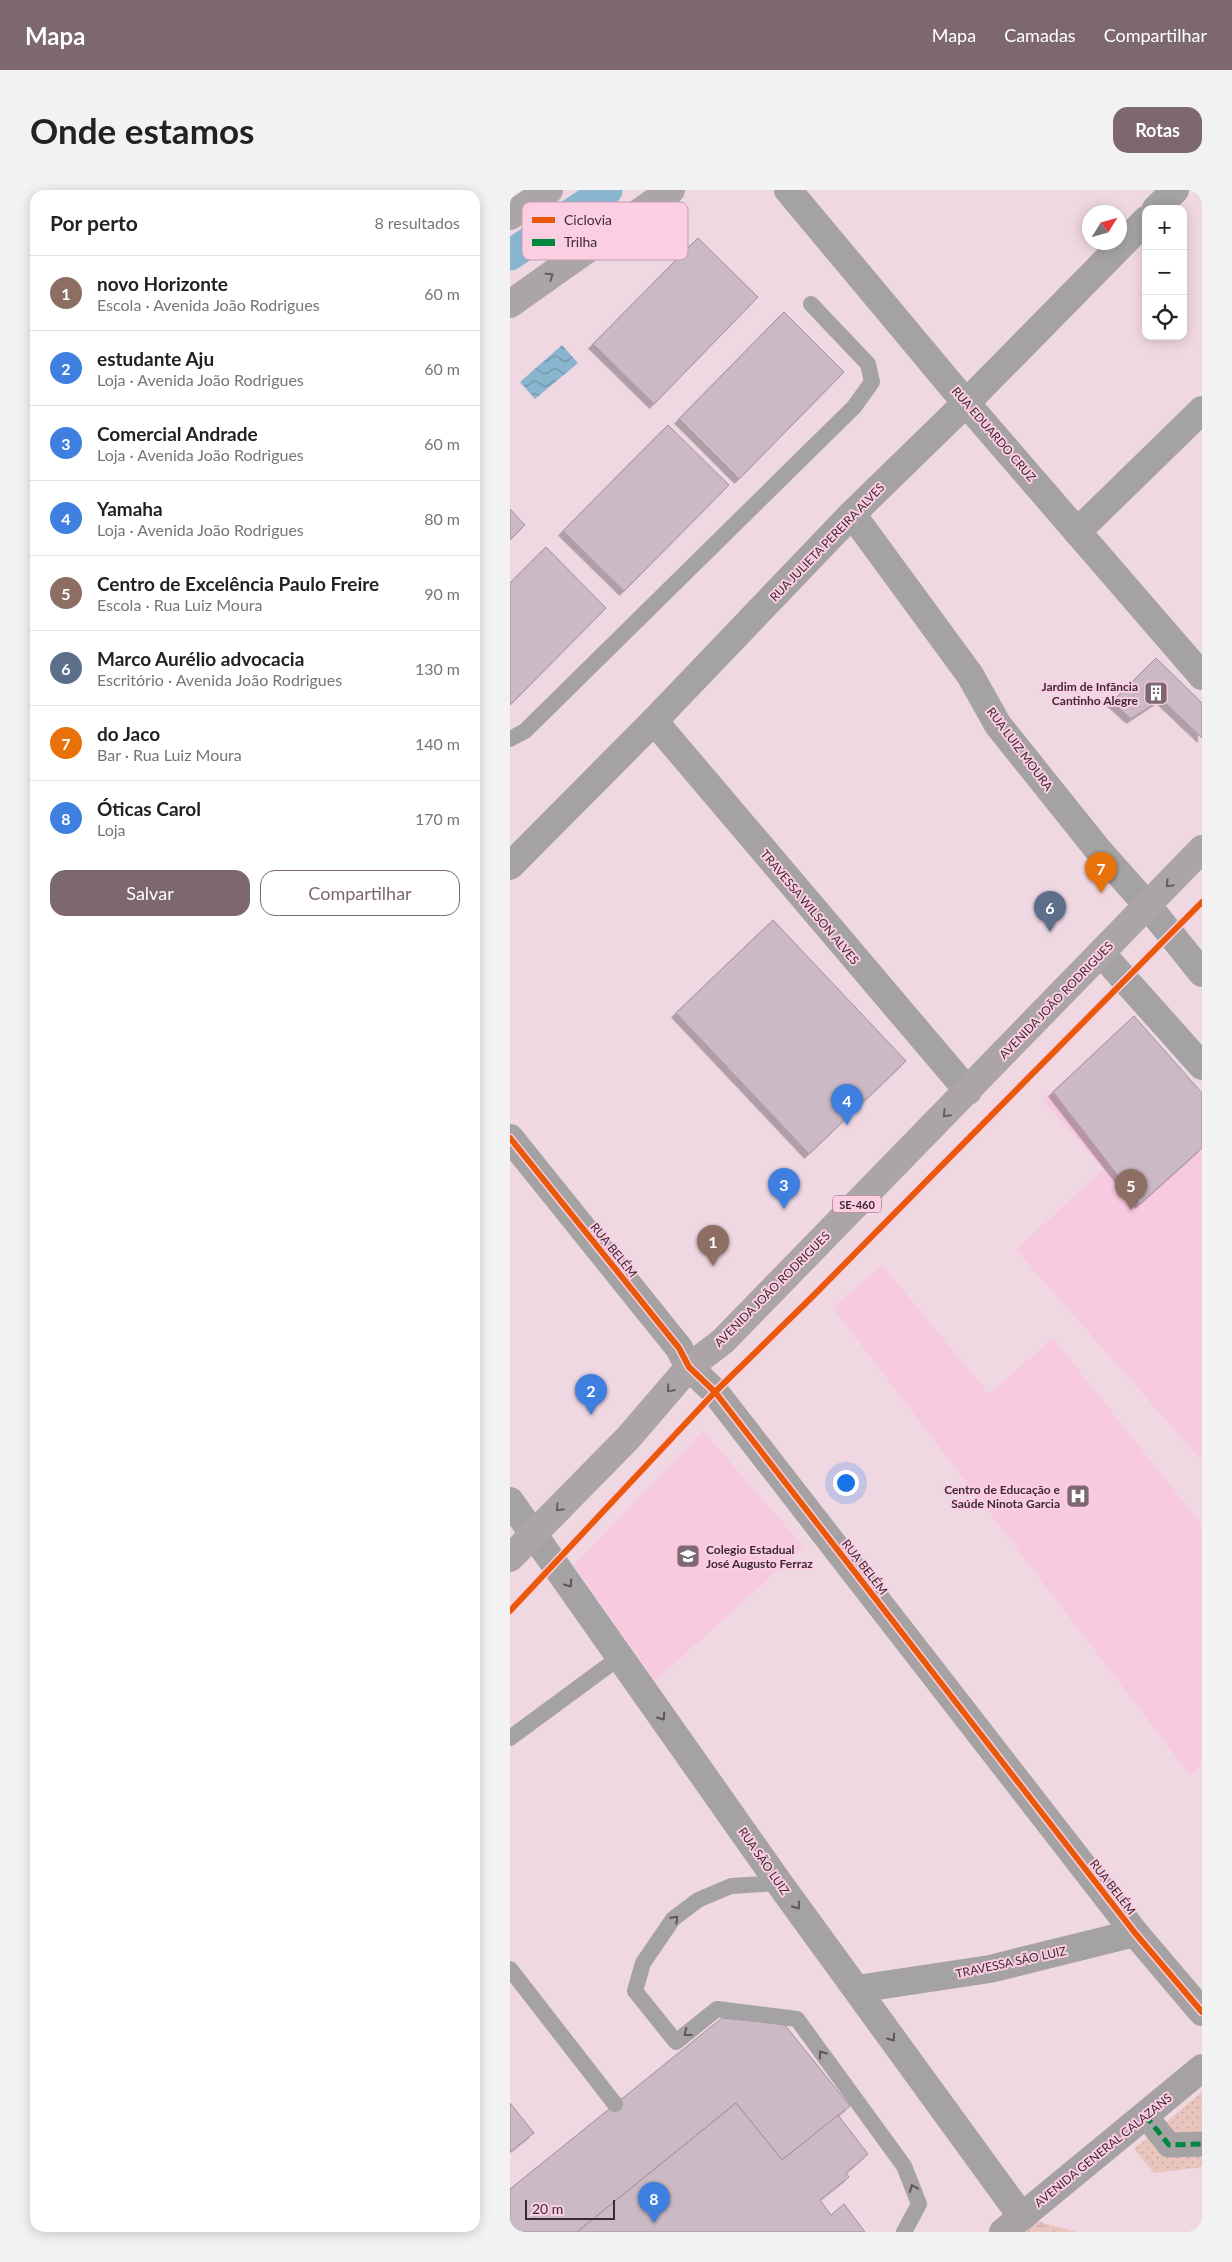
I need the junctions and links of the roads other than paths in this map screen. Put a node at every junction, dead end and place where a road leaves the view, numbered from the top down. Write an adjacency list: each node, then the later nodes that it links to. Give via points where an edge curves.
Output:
1 (549, 190): 5 (main road)
2 (671, 190): 6 (main road, one-way to 2)
3 (788, 190): 14 (street, RUA EDUARDO CRUZ)
4 (1175, 190): 7 (street)
5 (531, 202)
6 (654, 202)
7 (1160, 205)
8 (522, 208): 9 (main road)
9 (510, 216)
10 (1142, 224): 14 (street, RUA JULIETA PEREIRA ALVES)
11 (572, 260): 12 (main road, one-way to 11)
12 (510, 304)
13 (811, 304): 20 (lane, via 868,364 872,382 854,407 617,641 525,731)
14 (966, 403): 16 (street, RUA JULIETA PEREIRA ALVES); 17 (street, RUA EDUARDO CRUZ)
15 (1202, 410): 17 (street)
16 (852, 514): 19 (street, RUA JULIETA PEREIRA ALVES); 23 (street, RUA LUIZ MOURA, via 970,675 998,724 1099,851)
17 (1077, 532): 18 (street, RUA EDUARDO CRUZ)
18 (1202, 676)
19 (654, 721): 22 (street, RUA JULIETA PEREIRA ALVES); 27 (street, TRAVESSA WILSON ALVES)
20 (510, 739)
21 (1202, 848): 23 (main road, AVENIDA JOÃO RODRIGUES / SE-460, one-way to 23)
22 (510, 866)
23 (1148, 906): 24 (main road, AVENIDA JOÃO RODRIGUES / SE-460); 25 (street, RUA LUIZ MOURA)
24 (1102, 954): 26 (street); 27 (main road, AVENIDA JOÃO RODRIGUES / SE-460)
25 (1202, 973)
26 (1202, 1066)
27 (968, 1091): 29 (main road, AVENIDA JOÃO RODRIGUES / SE-460, one-way to 29, via 723,1341)
28 (510, 1138): 29 (street, RUA BELÉM, via 679,1348)
29 (689, 1367): 31 (main road, AVENIDA JOÃO RODRIGUES / SE-460, one-way to 31, via 628,1438); 36 (street, RUA BELÉM, via 715,1392)
30 (510, 1501): 31 (street, RUA SÃO LUIZ)
31 (534, 1534): 32 (main road, AVENIDA JOÃO RODRIGUES / SE-460); 33 (street, RUA SÃO LUIZ, one-way to 33)
32 (510, 1558)
33 (620, 1657): 34 (lane); 35 (street, RUA SÃO LUIZ, one-way to 35)
34 (510, 1738)
35 (779, 1883): 38 (street, RUA SÃO LUIZ, one-way to 38); 45 (lane, one-way to 35, via 919,2204 904,2166 797,2018 717,2009 676,2042 635,1991 644,1963 673,1919 692,1905 731,1886)
36 (1135, 1933): 38 (street, TRAVESSA SÃO LUIZ, via 990,1969); 39 (street, RUA BELÉM)
37 (510, 1968): 41 (lane)
38 (857, 1989): 44 (street, RUA SÃO LUIZ, one-way to 44)
39 (1202, 2012)
40 (1202, 2068): 42 (main road, AVENIDA GENERAL CALAZANS)
41 (615, 2104)
42 (1145, 2115): 43 (street, via 1169,2145); 44 (main road, AVENIDA GENERAL CALAZANS)
43 (1202, 2144)
44 (1013, 2224)
45 (904, 2232)

